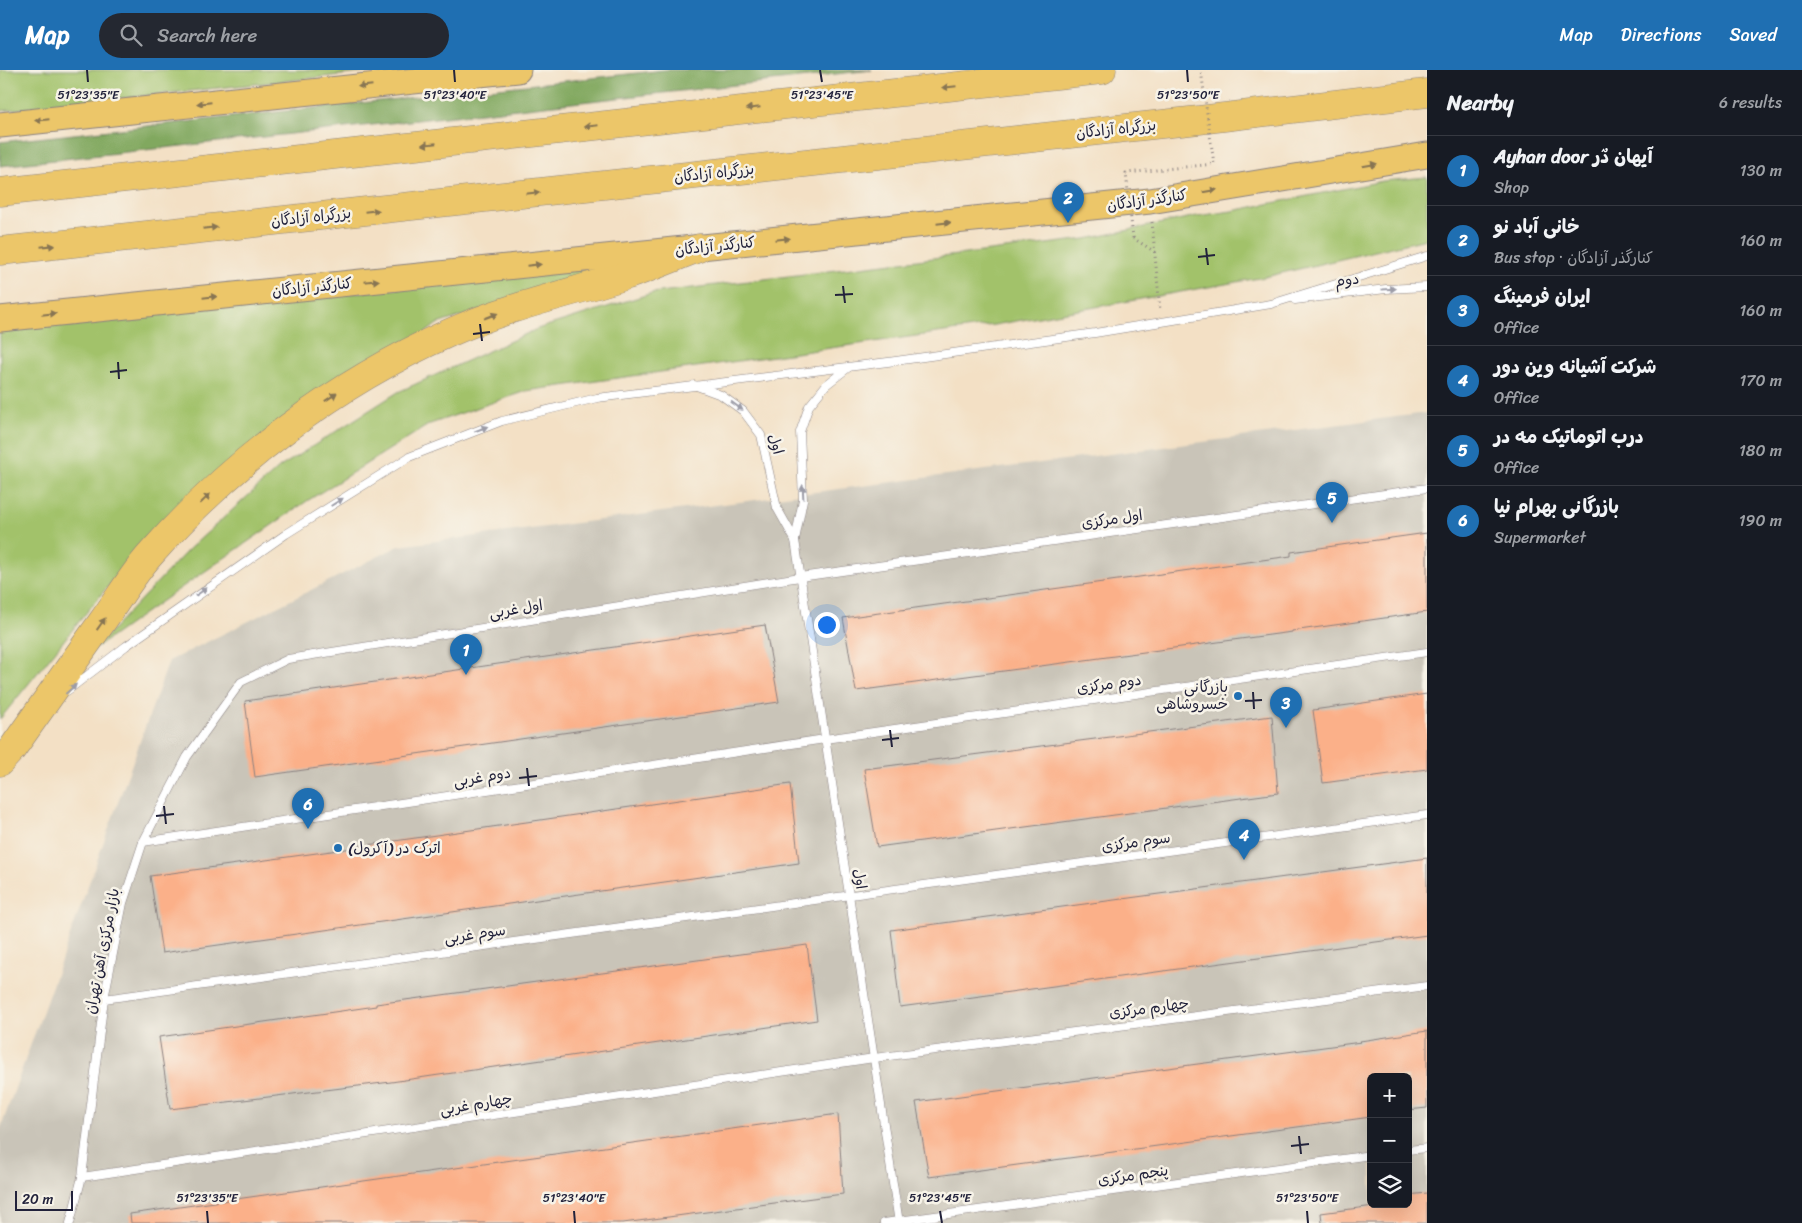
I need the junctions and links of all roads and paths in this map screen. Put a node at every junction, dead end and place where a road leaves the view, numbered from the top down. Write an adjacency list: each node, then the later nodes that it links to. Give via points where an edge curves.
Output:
1 (518, 70): 5 (main road, one-way to 5)
2 (1102, 70): 7 (highway, one-way to 7)
3 (1201, 70): 11 (path, bridge, via 1214,164 1126,173 1133,238)
4 (1427, 93): 10 (highway, بزرگراه آزادگان, one-way to 4)
5 (0, 125)
6 (1427, 155): 8 (main road, کنارگذر آزادگان, one-way to 6)
7 (0, 192)
8 (1150, 201): 9 (main road, کنارگذر آزادگان, one-way to 8); 11 (path)
9 (699, 248): 15 (main road, کنارگذر آزادگان, one-way to 9); 27 (highway, one-way to 9, via 149,556 205,498 283,431 334,394 449,332)
10 (0, 251)
11 (1155, 252): 16 (path)
12 (1427, 256): 14 (lane)
13 (1427, 287): 14 (lane, دوم, one-way to 13)
14 (1271, 304): 16 (lane)
15 (0, 318)
16 (1161, 322): 17 (lane)
17 (850, 366): 18 (lane); 20 (lane, اول, one-way to 17, via 804,500 800,432 809,406 826,385)
18 (693, 385): 20 (lane, اول, one-way to 20, via 721,395 743,411 761,435 776,508); 24 (lane, one-way to 18, via 126,646 286,534 409,457 502,421 597,398)
19 (1427, 488): 21 (lane, اول مرکزی)
20 (795, 540): 21 (lane, اول)
21 (800, 577): 23 (lane, اول غربی, via 288,660); 26 (lane, اول)
22 (1427, 652): 26 (lane, دوم مرکزی)
23 (241, 682): 29 (lane, بازار مرکزی آهن تهران, via 187,757)
24 (64, 695)
25 (51, 708): 27 (lane)
26 (825, 738): 29 (lane, دوم غربی); 30 (lane, اول)
27 (6, 755)
28 (1427, 815): 30 (lane, سوم مرکزی)
29 (143, 842): 32 (lane, بازار مرکزی آهن تهران, via 122,903)
30 (849, 896): 32 (lane, سوم غربی); 33 (lane, اول)
31 (1427, 986): 33 (lane, چهارم مرکزی)
32 (104, 999): 37 (lane, بازار مرکزی آهن تهران)
33 (874, 1058): 37 (lane, چهارم غربی); 38 (lane, اول)
34 (1427, 1148): 35 (lane)
35 (1412, 1150)
36 (1367, 1157): 38 (lane, پنجم مرکزی)
37 (82, 1177): 39 (lane, بازار مرکزی آهن تهران)
38 (899, 1222): 40 (lane, پنجم مرکزی)
39 (70, 1223)
40 (884, 1223)

